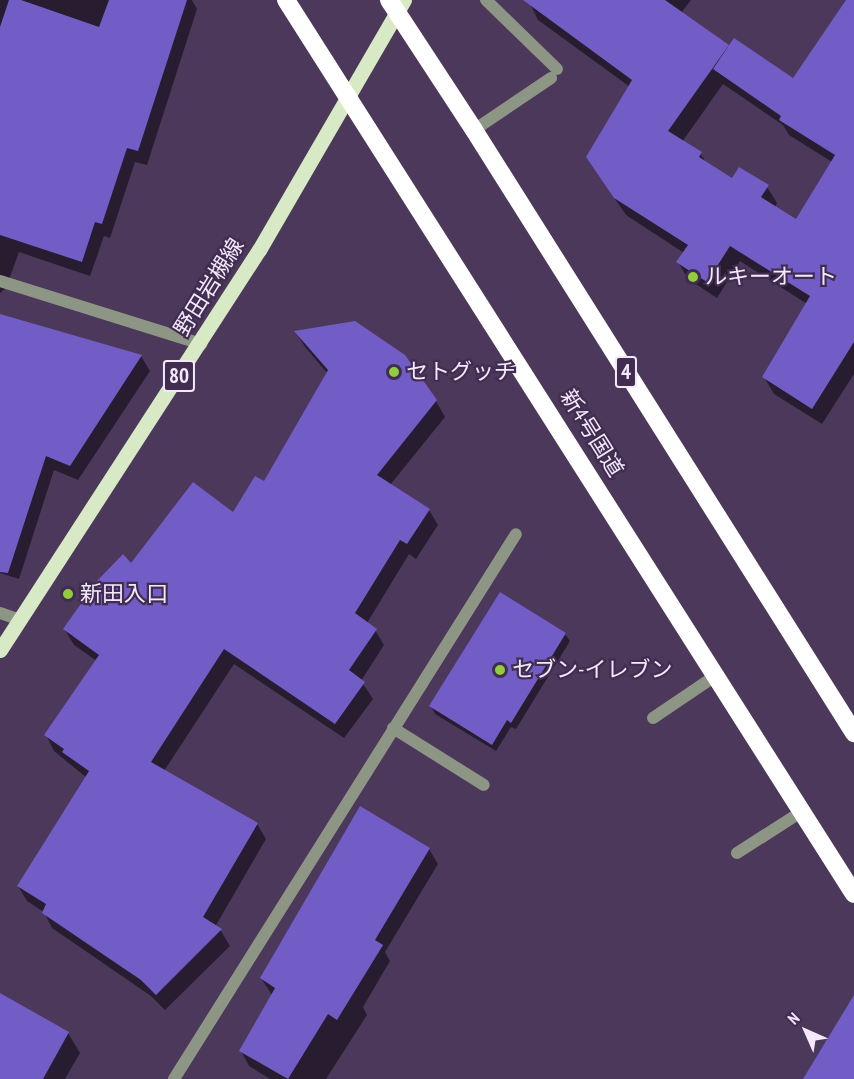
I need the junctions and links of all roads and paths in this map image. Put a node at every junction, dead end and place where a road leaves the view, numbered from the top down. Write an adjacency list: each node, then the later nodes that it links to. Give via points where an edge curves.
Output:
1 (286, 0): 4 (highway, 新4号国道)
2 (486, 0): 5 (street, via 554,73)
3 (396, 4): 4 (main road, 野田岩槻線 / 80); 5 (highway, 4)
4 (350, 98): 7 (main road, 野田岩槻線 / 80); 12 (highway, 新4号国道)
5 (474, 130): 15 (highway, 4)
6 (0, 281): 7 (street)
7 (201, 344): 10 (main road, 野田岩槻線 / 80)
8 (516, 534): 14 (street)
9 (0, 614): 10 (street)
10 (20, 620): 11 (main road, 野田岩槻線 / 80)
11 (0, 650)
12 (715, 676): 13 (street); 17 (highway, 新4号国道)
13 (653, 718)
14 (393, 729): 16 (street); 20 (street)
15 (854, 734)
16 (484, 785)
17 (801, 812): 18 (street); 19 (highway, 新4号国道)
18 (737, 853)
19 (854, 894)
20 (174, 1079)

